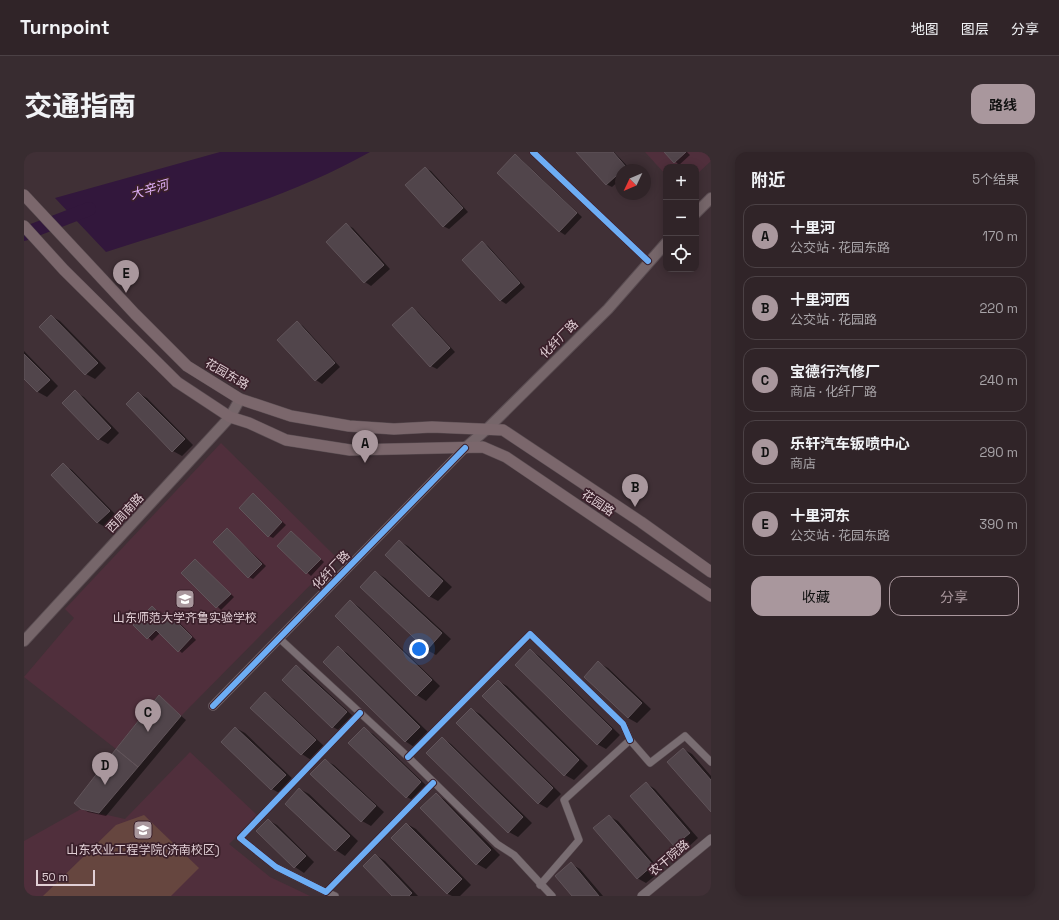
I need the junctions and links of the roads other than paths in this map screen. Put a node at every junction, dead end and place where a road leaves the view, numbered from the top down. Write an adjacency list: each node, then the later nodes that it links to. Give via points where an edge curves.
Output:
1 (534, 152): 7 (street)
2 (711, 198): 4 (main road)
3 (28, 199): 8 (main road, 花园东路, via 187,366)
4 (699, 210)
5 (24, 226): 9 (main road, via 64,270 177,382)
6 (663, 246): 7 (main road, 化纤厂路)
7 (648, 261): 10 (main road, 化纤厂路, via 608,309)
8 (240, 399): 9 (main road, 西周南路); 10 (main road, 花园东路, via 291,416 349,426 394,429)
9 (230, 417): 11 (main road, via 286,440 350,450); 15 (main road, 西周南路)
10 (487, 429): 11 (main road, 化纤厂路); 12 (main road, 花园路, via 503,430 521,441)
11 (465, 448): 13 (main road, 花园路, via 483,447 506,457); 14 (street, 化纤厂路)
12 (711, 572)
13 (711, 596)
14 (280, 639): 16 (street, 化纤厂路); 17 (street)
15 (24, 641)
16 (213, 706)
17 (360, 712): 19 (street); 24 (street, via 240,838 276,867)
18 (630, 740): 19 (street, via 623,724 530,634); 20 (street, via 650,763 685,736); 23 (street, via 564,800 579,840)
19 (408, 757): 21 (street)
20 (711, 762)
21 (433, 783): 23 (street, via 497,844 514,856); 24 (street)
22 (711, 839): 27 (street, 农干院路)
23 (540, 884): 26 (street)
24 (326, 892): 25 (street)
25 (335, 896)
26 (552, 896)
27 (642, 896)

